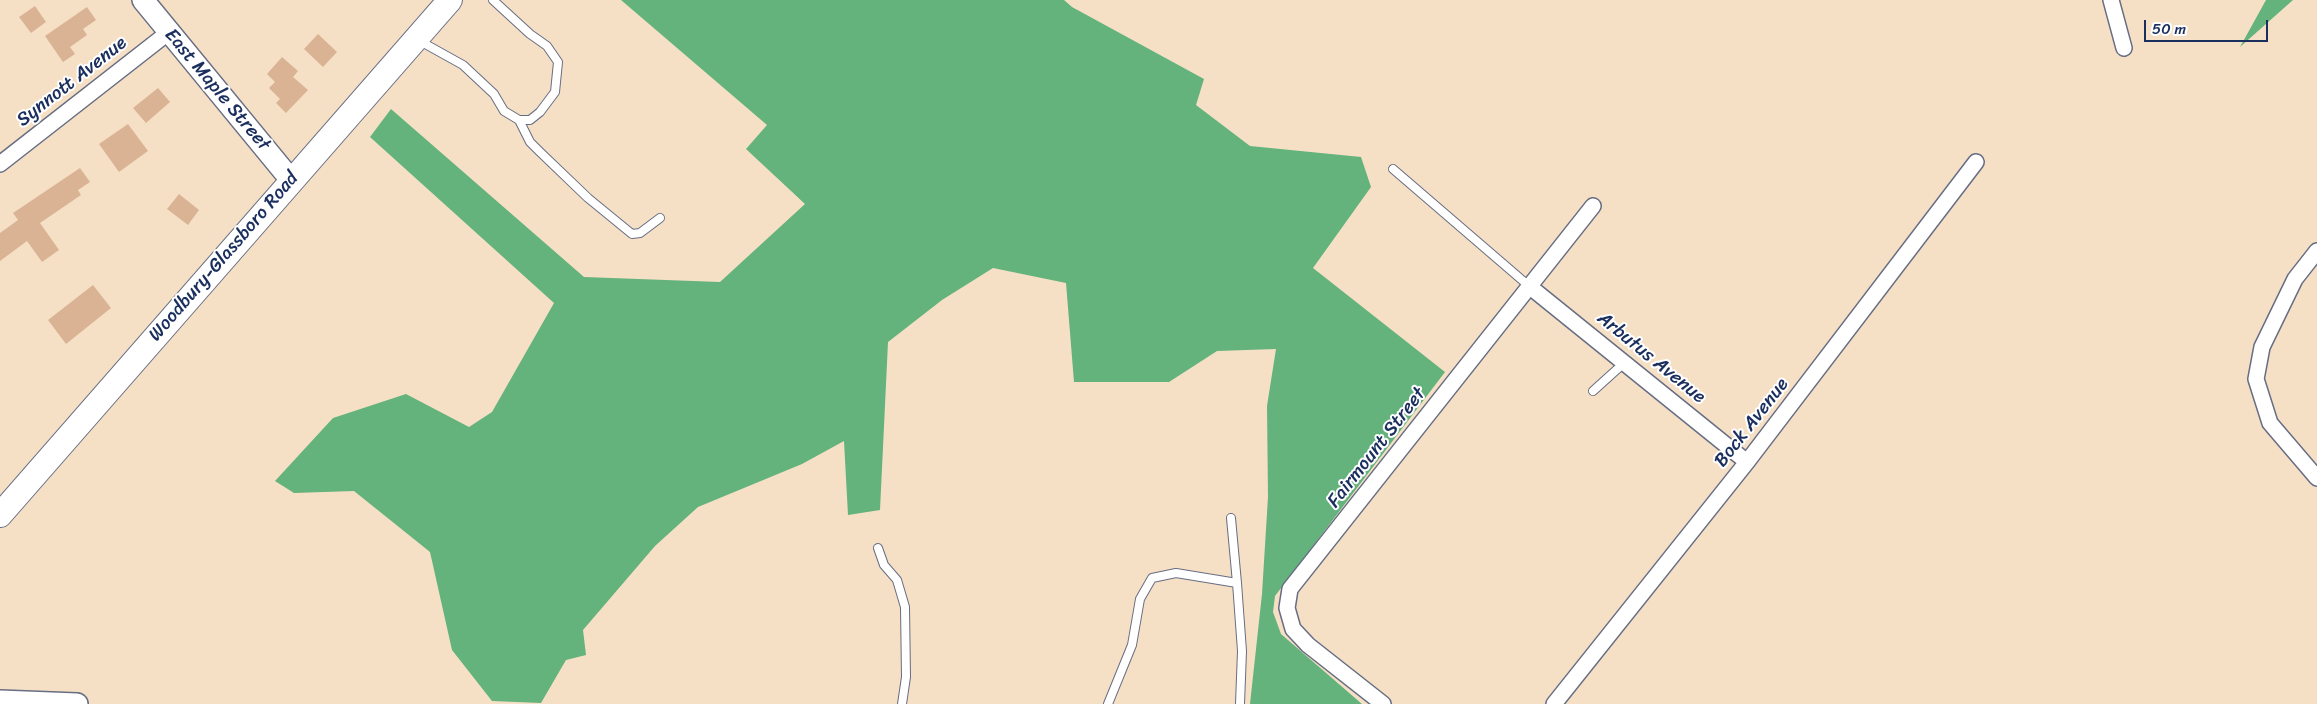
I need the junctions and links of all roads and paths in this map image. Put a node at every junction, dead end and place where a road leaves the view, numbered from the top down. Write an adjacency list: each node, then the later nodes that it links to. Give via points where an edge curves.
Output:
1 (143, 0): 5 (street, East Maple Street)
2 (450, 0): 6 (main road, Woodbury-Glassboro Road)
3 (492, 0): 8 (lane, via 547,46 558,62 555,92 536,116 530,120)
4 (2111, 0): 7 (street)
5 (169, 32): 10 (street, Synnott Avenue); 12 (street, East Maple Street)
6 (416, 40): 8 (lane, via 463,65 494,94 504,111); 12 (main road, Woodbury-Glassboro Road)
7 (2124, 48)
8 (519, 120): 14 (lane, via 530,142 588,198 632,234 640,233)
9 (1976, 162): 19 (street, Bock Avenue)
10 (0, 164)
11 (1393, 169): 16 (lane)
12 (291, 180): 21 (main road, Woodbury-Glassboro Road)
13 (1593, 206): 16 (street, Fairmount Street)
14 (660, 218)
15 (2317, 251): 20 (street, via 2295,278 2270,330 2262,347 2256,379 2270,423)
16 (1528, 286): 17 (street, Arbutus Avenue); 30 (street, Fairmount Street, via 1290,589 1287,608 1293,629)
17 (1624, 363): 18 (lane); 19 (street, Arbutus Avenue)
18 (1593, 391)
19 (1748, 462): 31 (street, Bock Avenue)
20 (2317, 478)
21 (0, 515)
22 (1231, 518): 24 (lane)
23 (878, 548): 27 (lane, via 884,565 897,580 905,607 906,677)
24 (1237, 583): 28 (lane, via 1176,574 1152,578 1140,600 1132,645); 29 (lane, via 1242,651)
25 (0, 701): 26 (street)
26 (77, 704)
27 (902, 704)
28 (1108, 704)
29 (1240, 704)
30 (1383, 704)
31 (1554, 704)

